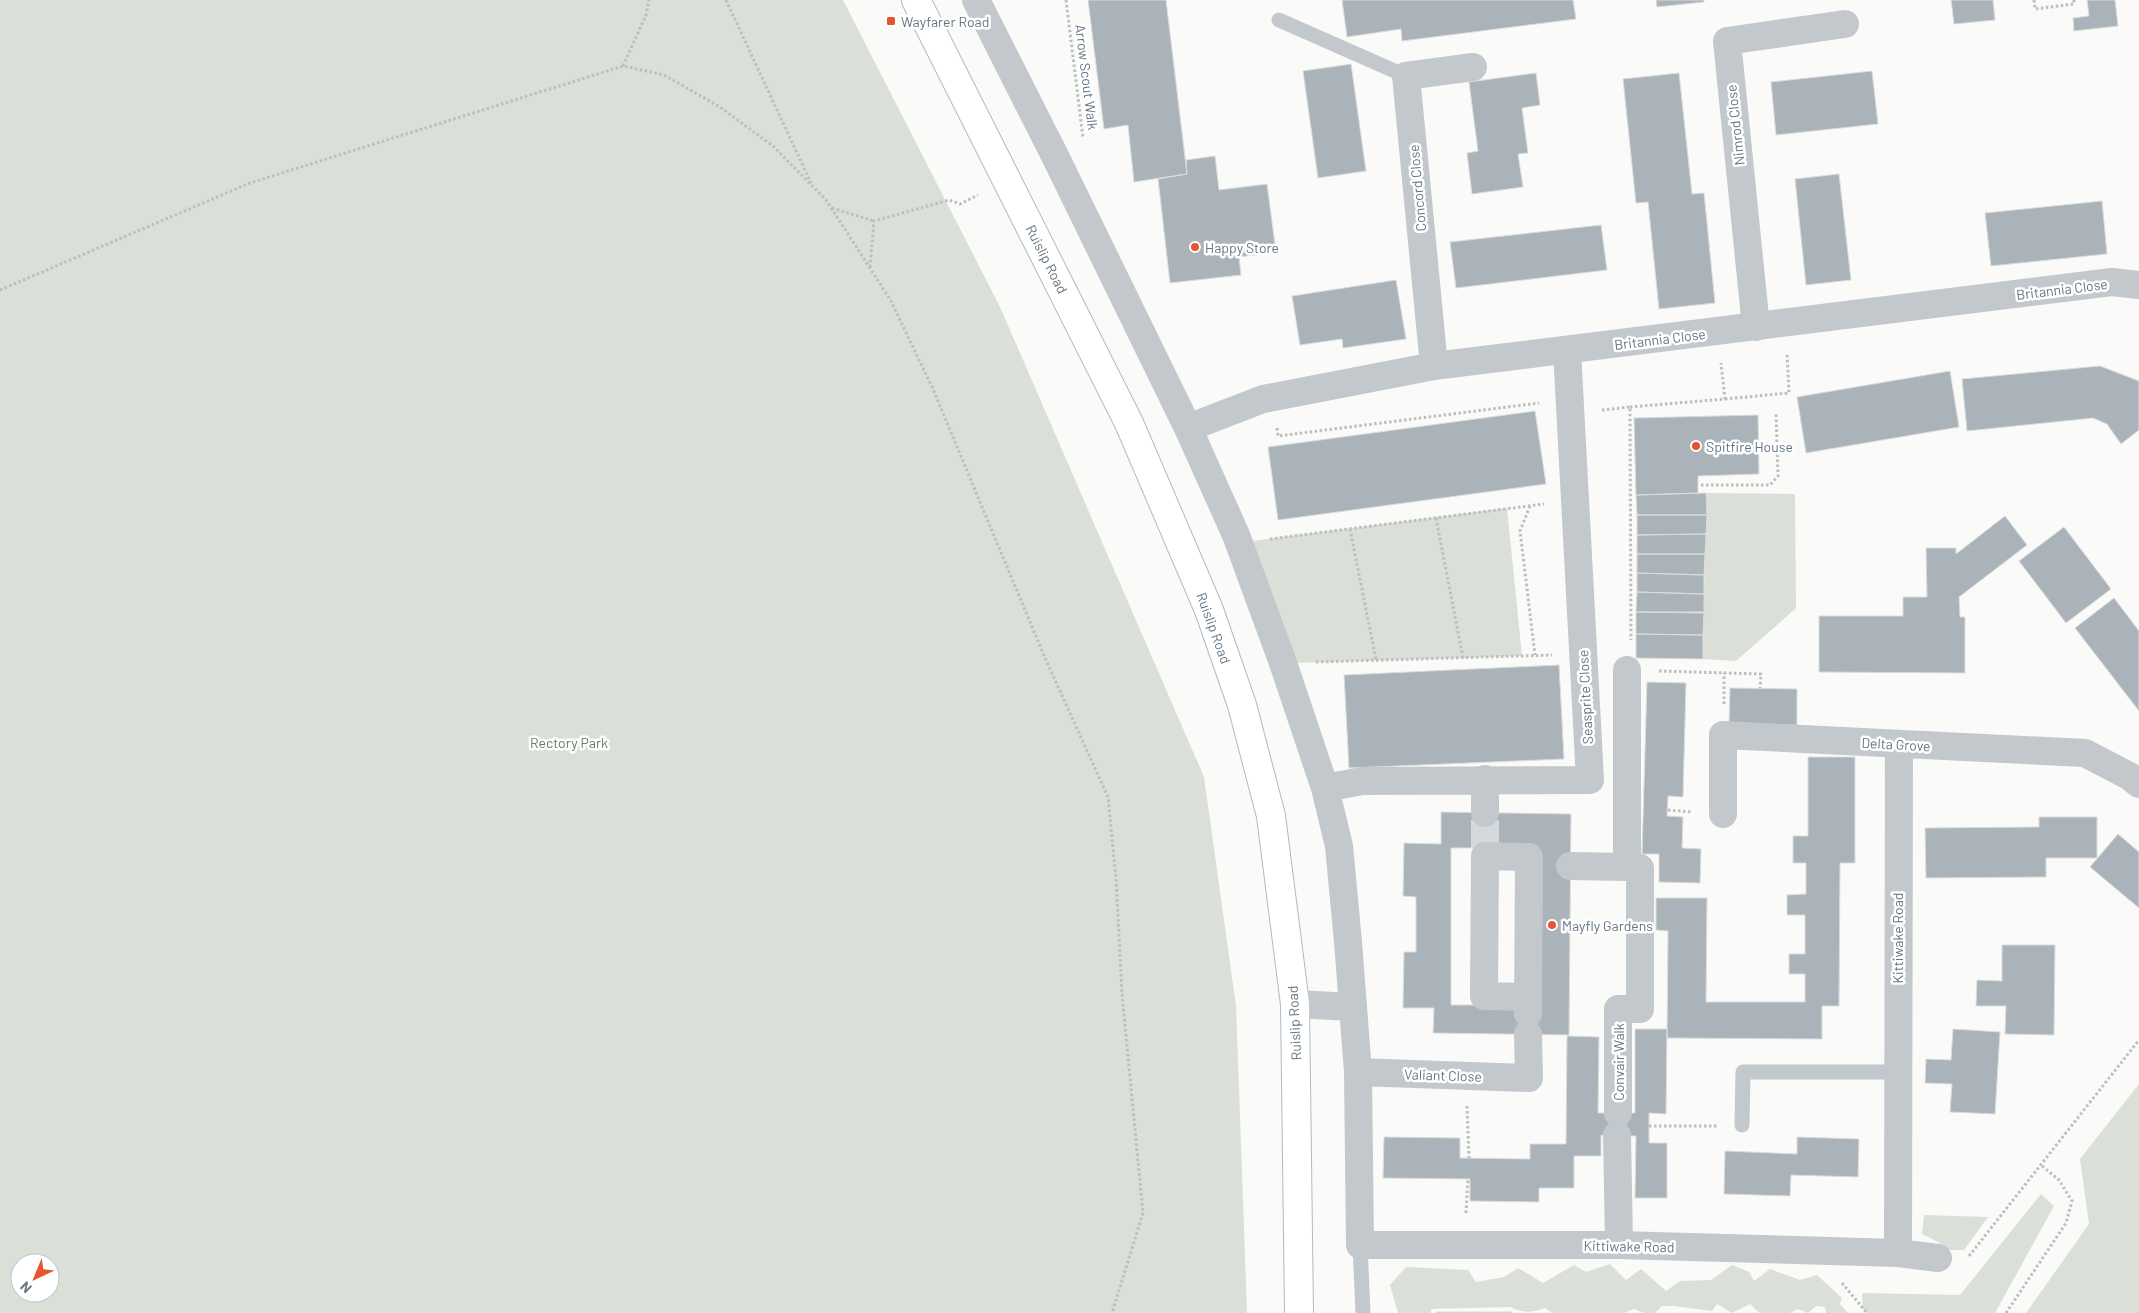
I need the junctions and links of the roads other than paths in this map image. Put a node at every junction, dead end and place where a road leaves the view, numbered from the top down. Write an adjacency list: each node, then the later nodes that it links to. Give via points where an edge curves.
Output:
1 (916, 0): 21 (main road, Ruislip Road, via 1129,423 1209,610 1242,705 1271,816)
2 (976, 0): 11 (street)
3 (1279, 20): 6 (lane)
4 (1845, 24): 8 (street, Nimrod Close, via 1727,41)
5 (1473, 67): 6 (street)
6 (1406, 76): 10 (street, Concord Close)
7 (2139, 285): 8 (street, Britannia Close, via 2112,282)
8 (1756, 327): 9 (street, Britannia Close)
9 (1567, 350): 10 (street, Britannia Close); 14 (street, Seasprite Close, via 1590,780)
10 (1434, 366): 11 (street, Britannia Close, via 1272,397)
11 (1188, 428): 16 (street, via 1236,536)
12 (1629, 670): 20 (street)
13 (1899, 744): 15 (street, Delta Grove, via 2085,754); 18 (street, Delta Grove, via 1724,735); 25 (street, Kittiwake Road)
14 (1485, 779): 16 (street, Seasprite Close, via 1362,781); 17 (street)
15 (2139, 784)
16 (1325, 788): 22 (street, via 1339,846)
17 (1485, 813)
18 (1723, 814)
19 (1570, 866): 20 (street)
20 (1627, 867): 28 (street, Convair Walk, via 1640,868 1640,1009 1618,1009)
21 (1295, 1004): 22 (street); 31 (main road, Ruislip Road)
22 (1353, 1007): 24 (street)
23 (1528, 1015): 23 (street, via 1484,996 1485,852 1529,857); 24 (street, Valiant Close, via 1529,1078)
24 (1358, 1072): 27 (street)
25 (1897, 1072): 26 (lane, via 1742,1072); 29 (street, Kittiwake Road)
26 (1742, 1125)
27 (1360, 1245): 28 (street, Kittiwake Road); 32 (lane)
28 (1619, 1245): 29 (street, Kittiwake Road)
29 (1898, 1253): 30 (street, Kittiwake Road)
30 (1938, 1258)
31 (1299, 1313)
32 (1363, 1313)

